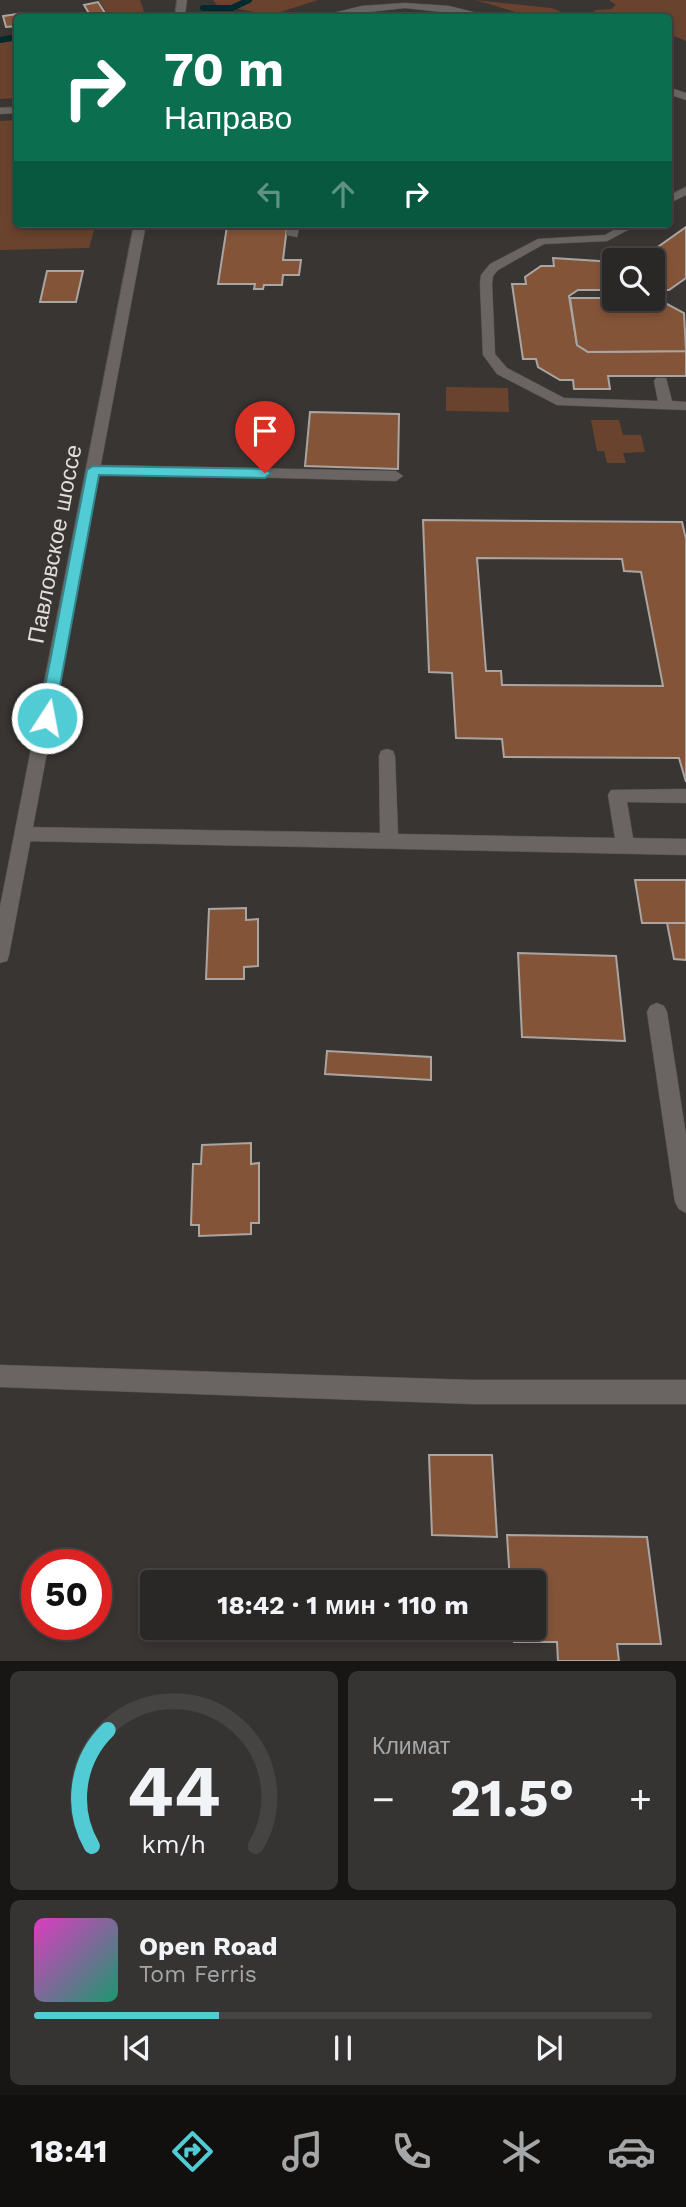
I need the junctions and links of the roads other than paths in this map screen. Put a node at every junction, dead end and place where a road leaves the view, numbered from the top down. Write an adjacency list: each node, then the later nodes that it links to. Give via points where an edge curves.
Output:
1 (332, 14): 2 (main road, via 402,5 440,6)
2 (476, 14)
3 (139, 228): 8 (main road, Павловское шоссе)
4 (625, 228): 6 (main road, via 607,237 542,241 494,267 486,284 489,355 502,371 562,402)
5 (661, 381): 6 (main road)
6 (666, 406): 7 (main road)
7 (686, 406)
8 (93, 470): 9 (main road); 12 (main road, Павловское шоссе)
9 (396, 476)
10 (387, 756): 13 (main road)
11 (686, 796): 14 (main road, via 617,795)
12 (24, 834): 13 (main road); 16 (main road, Павловское шоссе)
13 (389, 842): 14 (main road)
14 (625, 846): 15 (main road)
15 (686, 847)
16 (6, 891): 17 (main road, Павловское шоссе)
17 (0, 955)
18 (657, 1012): 19 (main road)
19 (686, 1202)
20 (0, 1376): 21 (main road, via 472,1392)
21 (686, 1392)

